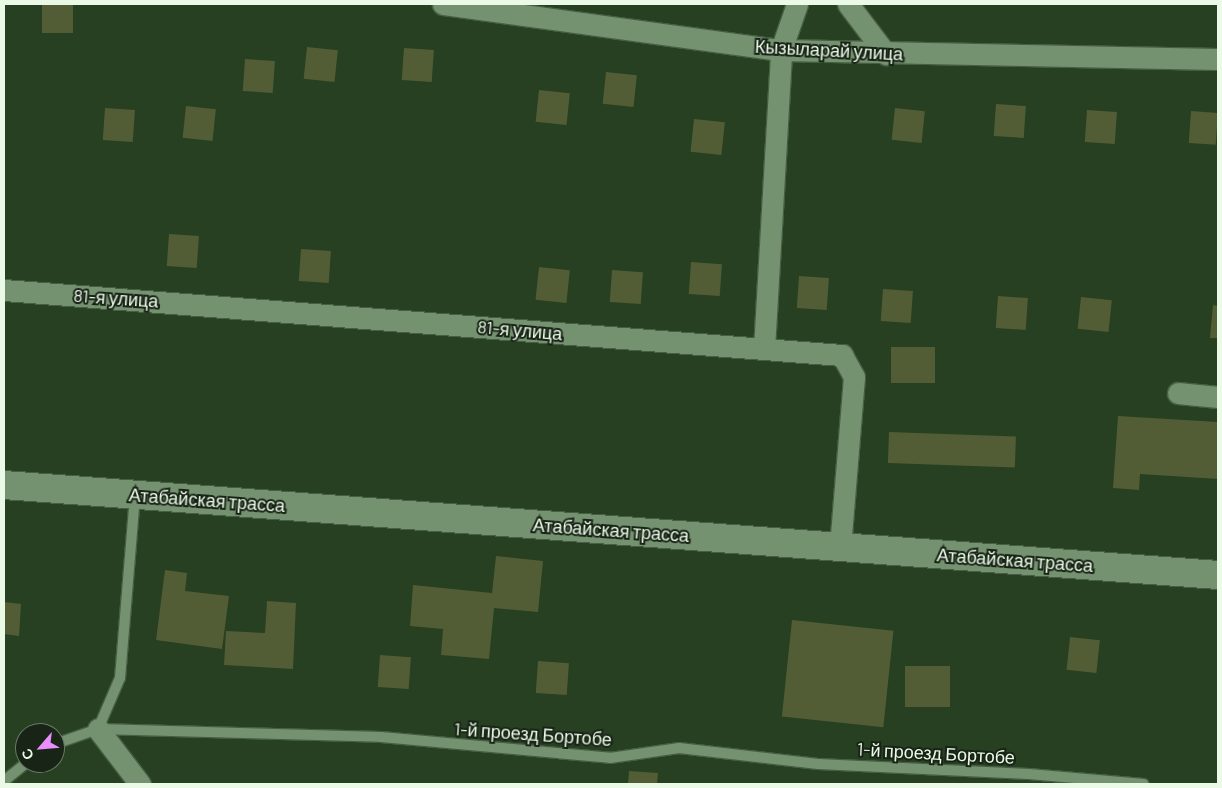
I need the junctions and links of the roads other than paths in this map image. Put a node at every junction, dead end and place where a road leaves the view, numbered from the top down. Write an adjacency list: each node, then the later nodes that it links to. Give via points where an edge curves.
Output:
1 (443, 4): 4 (street, Кызыларай улица)
2 (796, 4): 4 (street)
3 (848, 4): 5 (street)
4 (781, 50): 5 (street, Кызыларай улица); 8 (street)
5 (886, 54): 6 (street, Кызыларай улица)
6 (1218, 59)
7 (4, 290): 8 (street, 81-я улица)
8 (764, 349): 13 (street, 81-я улица, via 842,355 854,377)
9 (1178, 393): 10 (street)
10 (1218, 397)
11 (4, 485): 12 (main road, Атабайская трасса)
12 (135, 495): 13 (main road, Атабайская трасса); 15 (lane, via 120,678)
13 (840, 547): 14 (main road, Атабайская трасса)
14 (1218, 575)
15 (98, 729): 16 (lane); 19 (street); 20 (lane, 1-й проезд Бортобе, via 381,737 610,758 680,748 818,764 1029,774)
16 (65, 741)
17 (15, 772): 18 (lane)
18 (4, 781)
19 (140, 784)
20 (1144, 784)

